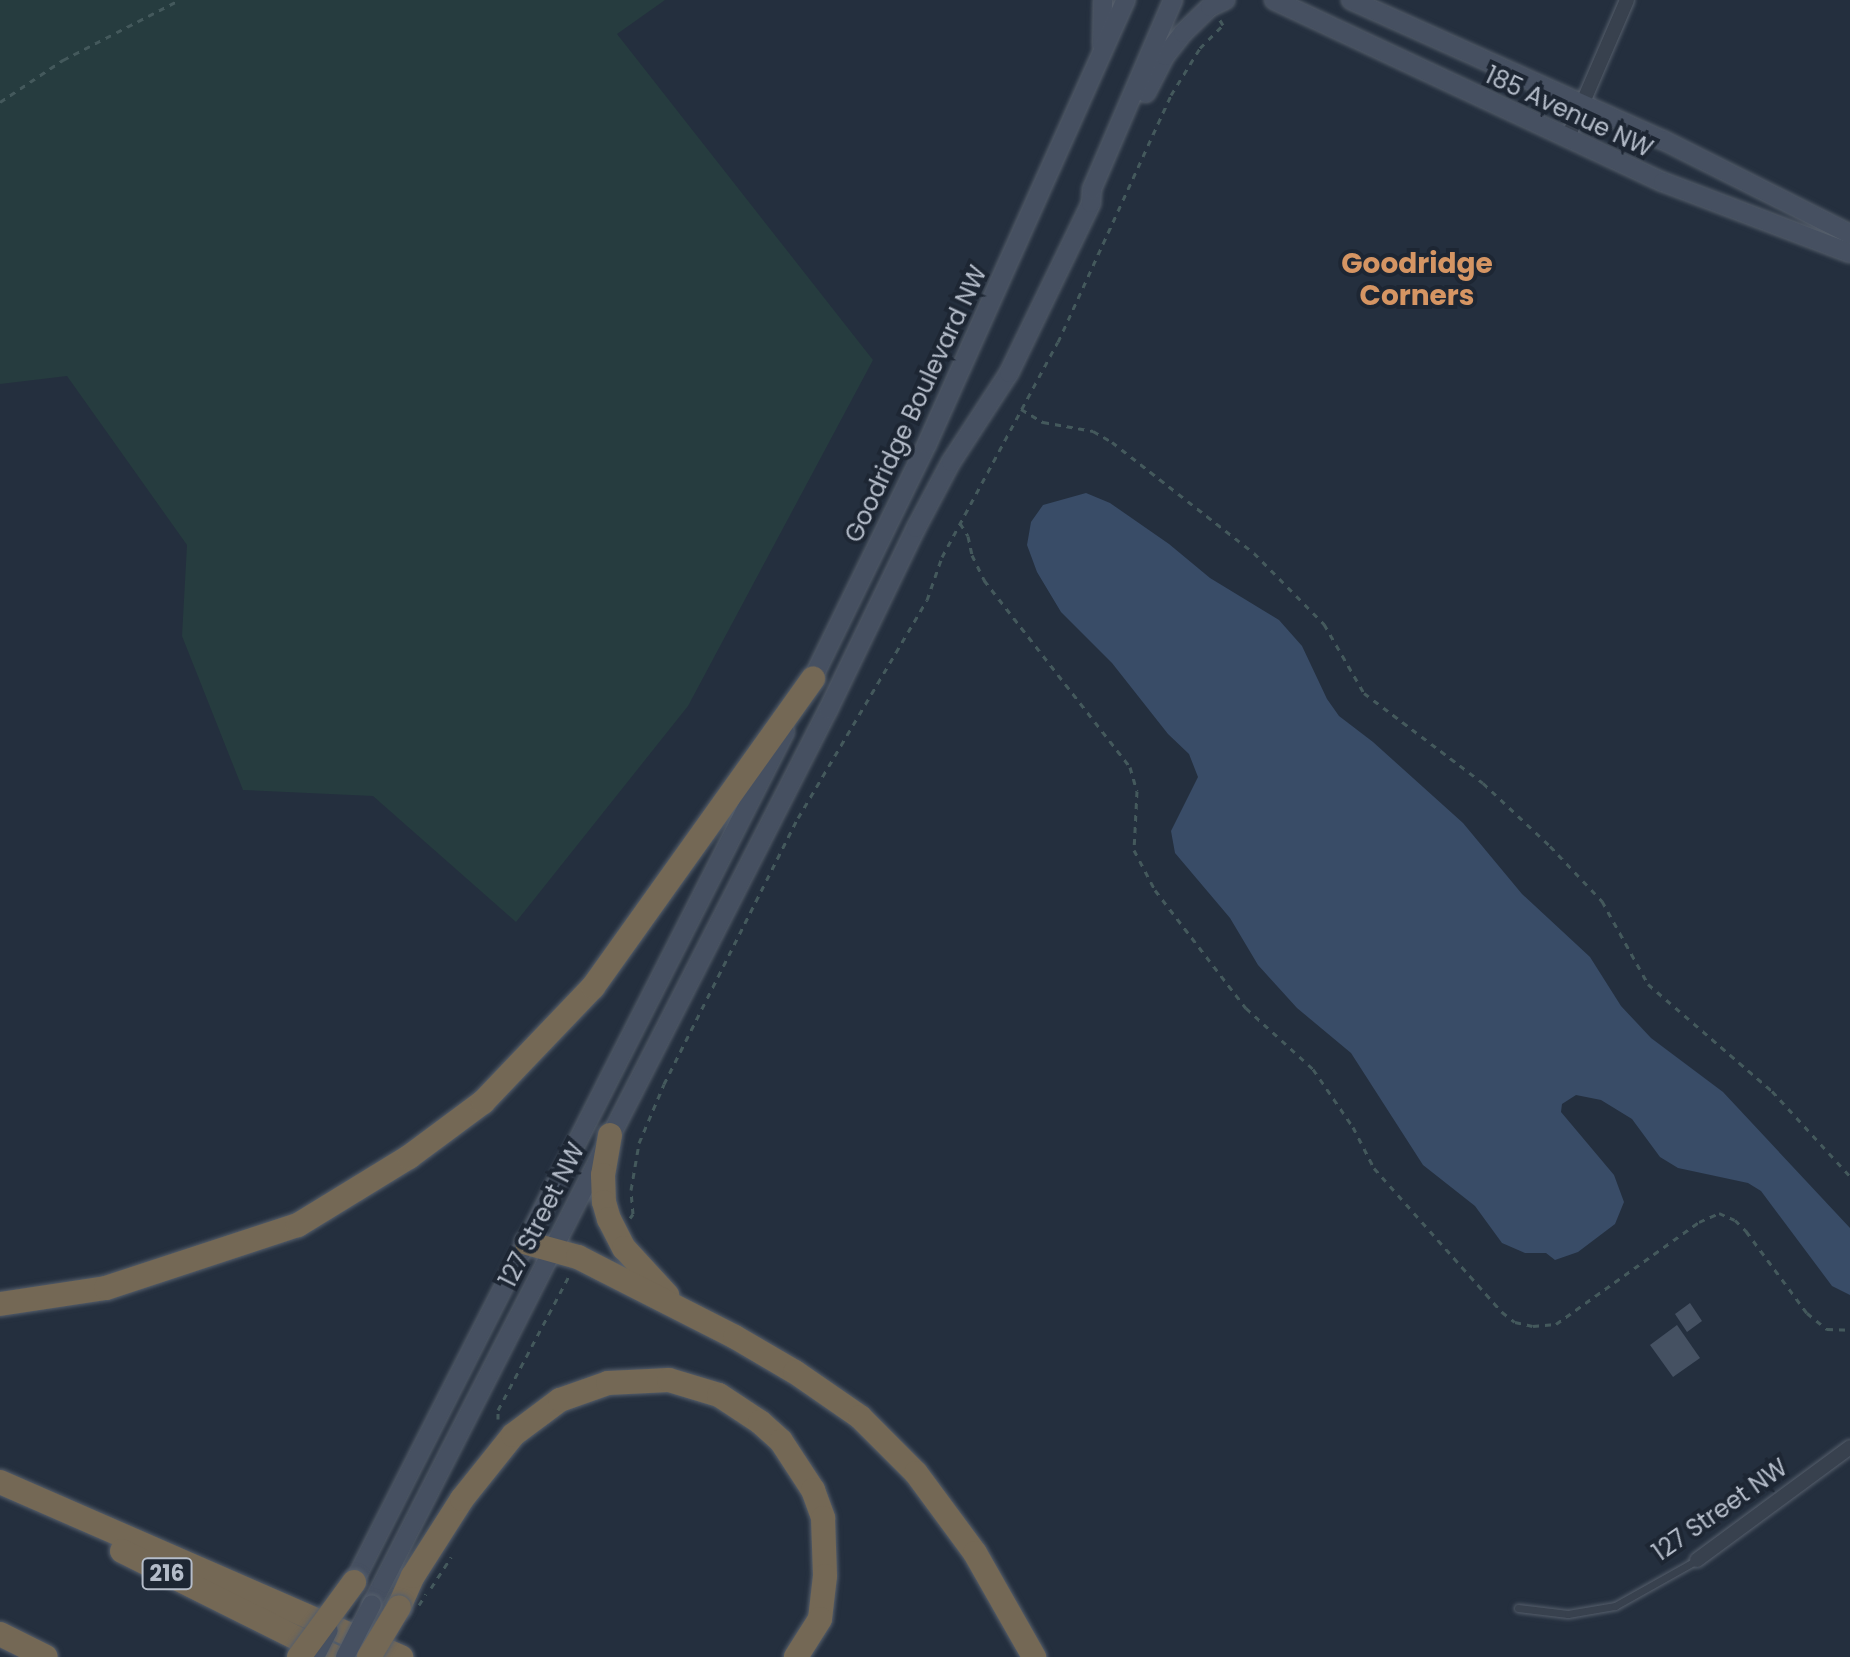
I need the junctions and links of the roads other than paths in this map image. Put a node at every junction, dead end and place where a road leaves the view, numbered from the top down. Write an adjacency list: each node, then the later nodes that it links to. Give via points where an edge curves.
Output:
1 (1103, 0): 8 (main road)
2 (1126, 0): 8 (main road, Goodridge Boulevard NW)
3 (1173, 0): 11 (main road, via 1092,189)
4 (1273, 0): 10 (main road, 185 Avenue NW)
5 (1351, 0): 9 (main road, 185 Avenue NW)
6 (1627, 0): 9 (street)
7 (1220, 6): 11 (main road, via 1198,18 1165,56)
8 (1102, 57): 14 (main road, Goodridge Boulevard NW, via 927,444)
9 (1583, 104): 10 (street); 12 (main road, 185 Avenue NW)
10 (1568, 137): 13 (main road, 185 Avenue NW, via 1720,206)
11 (1091, 203): 16 (main road, 127 Street NW, via 1009,373 916,528)
12 (1850, 234)
13 (1850, 253)
14 (813, 679): 15 (main road, Goodridge Boulevard NW); 19 (highway, via 593,987 483,1102 409,1157 298,1225 106,1288)
15 (740, 824): 17 (main road, 127 Street NW)
16 (610, 1135): 18 (main road, 127 Street NW); 20 (highway, via 603,1175 612,1224 624,1248)
17 (527, 1243): 18 (highway); 25 (main road, 127 Street NW)
18 (553, 1247): 20 (highway); 32 (main road, 127 Street NW, bridge)
19 (0, 1304)
20 (676, 1306): 36 (highway, via 795,1372 860,1417 916,1473 967,1542)
21 (1850, 1447): 24 (street, 127 Street NW)
22 (0, 1482): 34 (highway)
23 (0, 1490): 31 (highway, 216)
24 (1697, 1560): 26 (lane, 127 Street NW, via 1615,1606 1568,1614)
25 (354, 1582): 29 (highway, bridge); 30 (main road, 127 Street NW, bridge)
26 (1518, 1608)
27 (0, 1634): 28 (highway)
28 (46, 1657)
29 (299, 1657)
30 (315, 1657)
31 (335, 1657)
32 (345, 1657)
33 (369, 1657): 35 (highway, bridge, via 462,1499 513,1435 560,1400 608,1383 639,1380 695,1386 740,1407 781,1441 798,1464 823,1518 825,1576 820,1619)
34 (401, 1657)
35 (796, 1657)
36 (1034, 1657)

